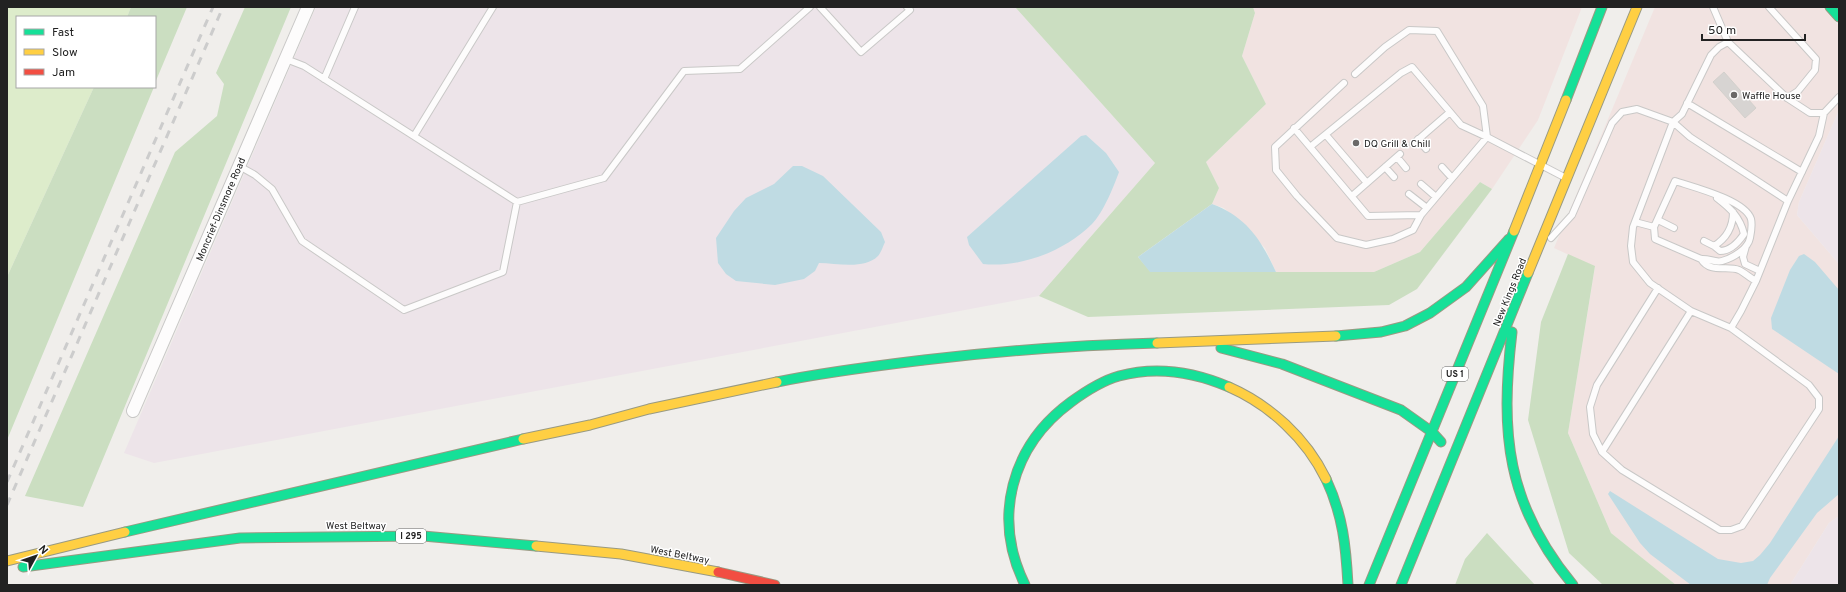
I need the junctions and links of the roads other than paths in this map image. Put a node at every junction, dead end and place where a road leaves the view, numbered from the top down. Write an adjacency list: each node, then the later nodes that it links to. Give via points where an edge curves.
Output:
1 (308, 7): 14 (street, Moncrief-Dinsmore Road)
2 (354, 7): 16 (lane)
3 (493, 7): 26 (lane)
4 (810, 7): 48 (lane, via 740,69 684,71 604,178)
5 (820, 7): 6 (lane, via 861,52 910,10)
6 (907, 7)
7 (1602, 7): 32 (main road, New Kings Road / US 1)
8 (1637, 7): 40 (main road, New Kings Road / US 1)
9 (1713, 7): 13 (lane)
10 (1770, 7): 19 (lane, via 1816,59 1815,70 1798,91)
11 (1830, 7): 12 (main road)
12 (1839, 17)
13 (1728, 42): 19 (lane); 20 (lane, via 1711,55)
14 (286, 59): 16 (lane, via 304,66); 33 (street, Moncrief-Dinsmore Road)
15 (1355, 74): 27 (lane, via 1409,30 1437,31 1483,106)
16 (324, 79): 26 (lane)
17 (1344, 83): 24 (lane)
18 (1839, 97): 22 (lane)
19 (1787, 98): 22 (lane, via 1810,113)
20 (1687, 103): 23 (lane, via 1682,114); 37 (lane)
21 (1450, 112): 25 (lane, via 1412,67 1401,73); 27 (lane, via 1460,125); 28 (lane)
22 (1824, 113): 37 (lane, via 1819,136)
23 (1673, 122): 47 (lane, via 1690,137); 53 (lane); 60 (lane, via 1637,108 1622,112 1612,123 1572,215)
24 (1294, 128): 30 (lane); 51 (lane, via 1275,147 1276,170 1337,238 1366,245 1393,239 1413,230)
25 (1326, 134): 30 (lane); 41 (lane)
26 (414, 136): 48 (lane)
27 (1487, 136): 32 (lane); 39 (lane)
28 (1418, 139): 29 (lane); 31 (lane)
29 (1413, 144)
30 (1310, 148): 45 (lane)
31 (1426, 149)
32 (1540, 164): 40 (lane); 56 (main road, New Kings Road / US 1)
33 (239, 166): 48 (lane, via 272,189 302,241 404,310 502,272); 69 (street, Moncrief-Dinsmore Road)
34 (1385, 167): 36 (lane, via 1399,156); 38 (lane); 41 (lane)
35 (1442, 167): 39 (lane)
36 (1406, 168)
37 (1802, 172): 47 (lane)
38 (1394, 177)
39 (1452, 178): 46 (lane)
40 (1567, 178): 60 (main road, New Kings Road / US 1)
41 (1367, 183): 45 (lane)
42 (1421, 184): 46 (lane)
43 (1712, 193): 50 (lane); 52 (lane, via 1675,181); 59 (lane, via 1733,202 1751,219 1750,239)
44 (1409, 194): 49 (lane)
45 (1352, 196): 51 (lane, via 1368,216)
46 (1436, 197): 49 (lane)
47 (1788, 201): 62 (lane)
48 (517, 202)
49 (1427, 208): 51 (lane)
50 (1733, 212): 58 (lane, via 1733,222 1728,233); 58 (lane, via 1741,223 1744,234 1726,251 1720,251)
51 (1421, 214)
52 (1658, 220): 54 (lane); 55 (lane)
53 (1635, 222): 54 (lane); 64 (lane, via 1631,246 1633,262 1650,283)
54 (1654, 227): 61 (lane, via 1655,239)
55 (1674, 228)
56 (1509, 239): 68 (main road, via 1466,287 1430,313 1405,326 1381,332 1350,335); 70 (main road, New Kings Road / US 1)
57 (1704, 241): 58 (lane)
58 (1714, 246)
59 (1746, 246): 61 (lane, via 1722,261); 62 (lane, via 1743,257 1745,264)
60 (1538, 248): 65 (main road, New Kings Road / US 1)
61 (1701, 259): 63 (lane, via 1704,264 1718,270 1739,270)
62 (1760, 271): 63 (lane)
63 (1756, 281): 67 (lane)
64 (1658, 288): 66 (lane); 71 (lane, via 1598,385 1592,400 1590,407 1593,434)
65 (1517, 301): 72 (main road, New Kings Road / US 1); 80 (main road, via 1507,368 1509,452 1533,527 1552,559)
66 (1691, 311): 67 (lane); 71 (lane)
67 (1731, 328): 71 (lane, via 1809,385 1819,398 1818,409 1742,526 1732,530 1720,530 1622,470)
68 (1200, 342): 70 (main road, via 1282,364 1401,410); 73 (main road, via 1112,344 992,352 808,376 649,409)
69 (133, 411)
70 (1432, 432): 72 (main road); 78 (main road, New Kings Road / US 1)
71 (1602, 452)
72 (1454, 456): 79 (main road, New Kings Road / US 1)
73 (7, 561)
74 (7, 568): 75 (main road, West Beltway / I 295, via 240,538 423,536 621,554)
75 (775, 585)
76 (1025, 585): 77 (main road, via 1012,551 1009,501 1018,466 1033,437 1042,425 1072,399 1096,384 1129,373 1160,370 1204,376 1230,386 1278,417 1297,435 1327,483 1341,518)
77 (1348, 585)
78 (1369, 585)
79 (1401, 585)
80 (1572, 585)

